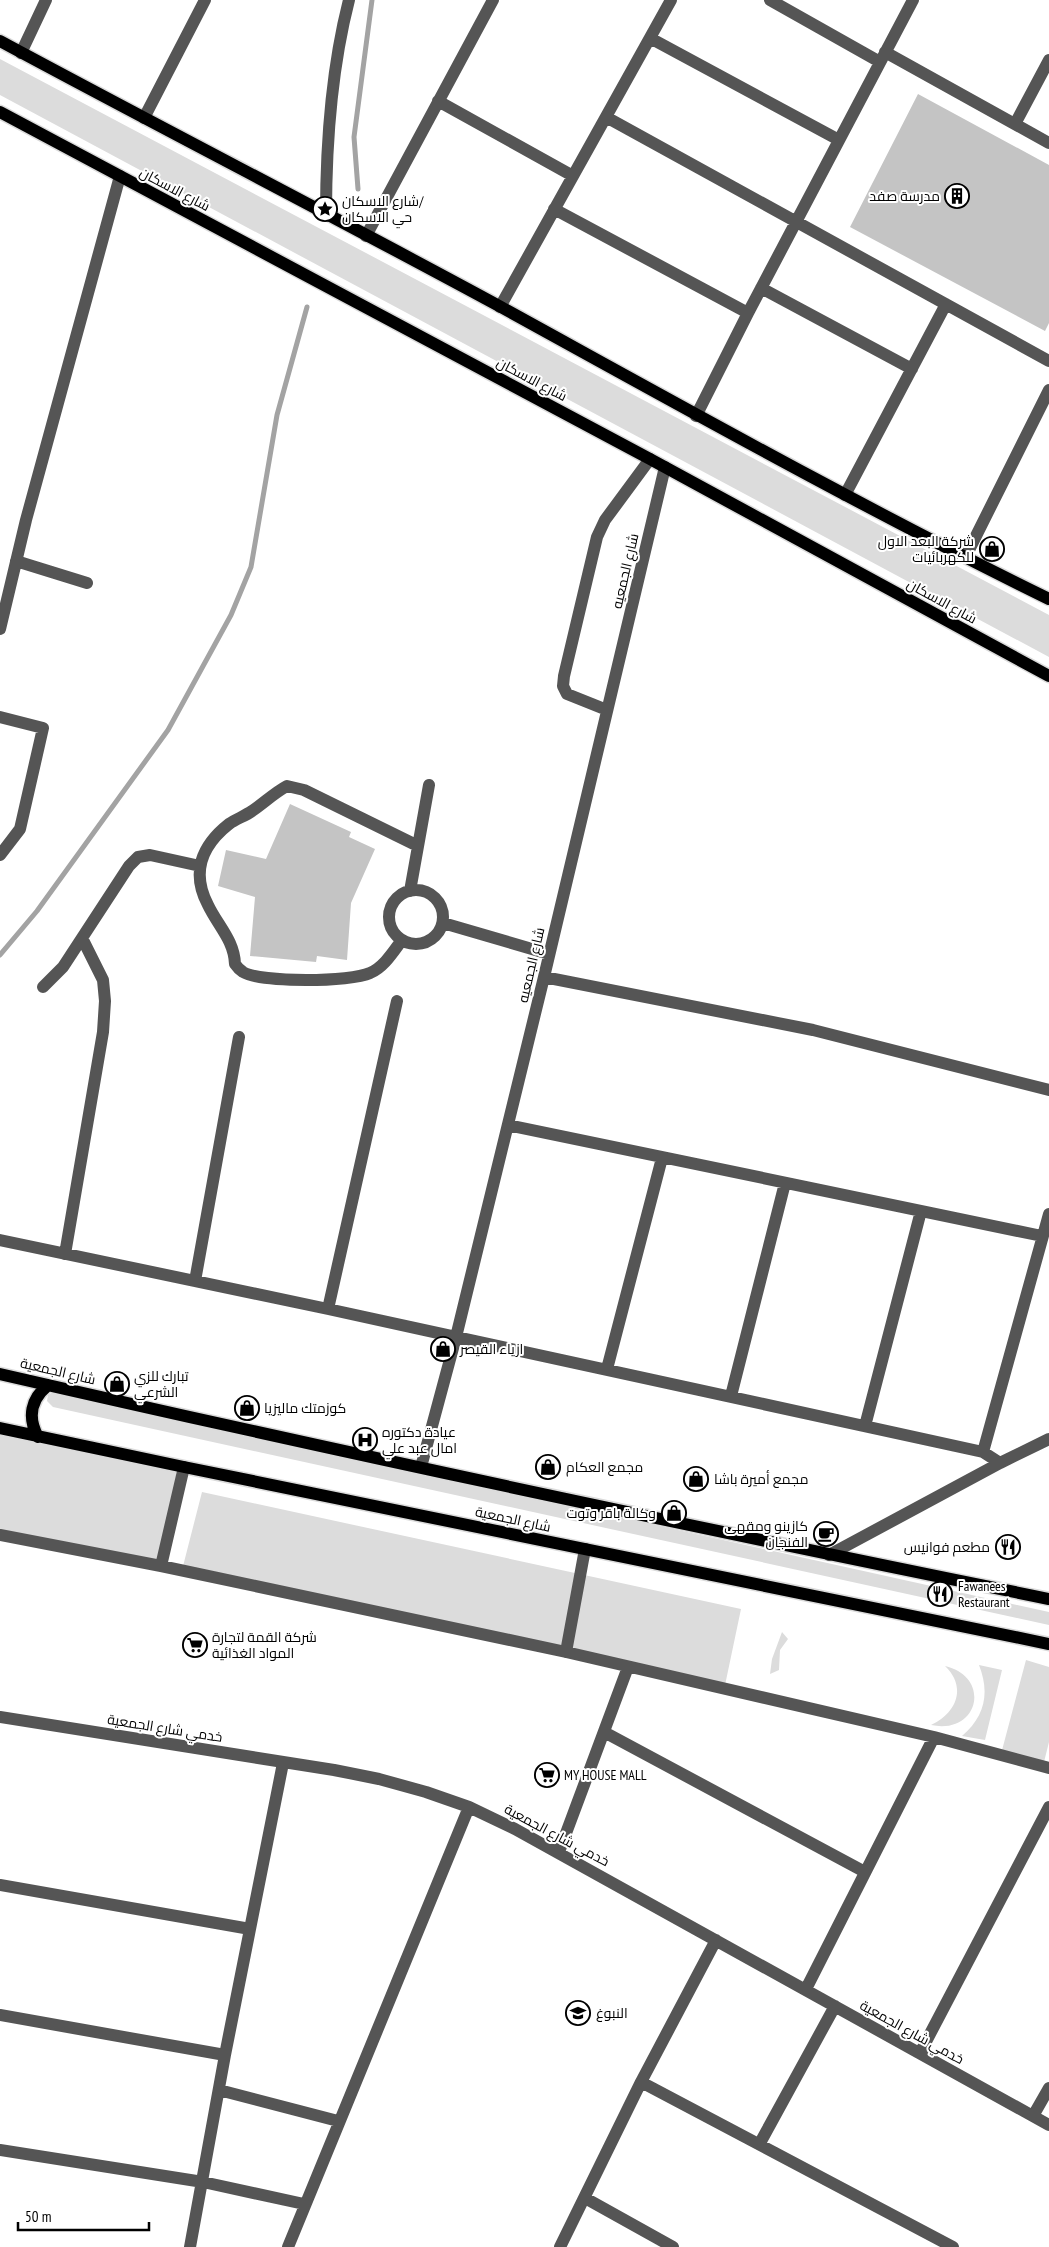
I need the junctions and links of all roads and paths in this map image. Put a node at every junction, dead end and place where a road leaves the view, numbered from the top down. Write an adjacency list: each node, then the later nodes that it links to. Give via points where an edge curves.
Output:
1 (46, 0): 10 (street)
2 (205, 0): 16 (street)
3 (349, 0): 23 (street, via 330,110)
4 (493, 0): 13 (street)
5 (671, 0): 8 (street)
6 (772, 0): 11 (street)
7 (913, 0): 11 (street)
8 (650, 38): 15 (street); 18 (street)
9 (0, 41): 10 (main road)
10 (21, 53): 16 (main road)
11 (883, 57): 17 (street); 18 (street)
12 (1049, 60): 17 (street)
13 (438, 101): 21 (street); 25 (street)
14 (0, 112): 20 (main road, شارع الاسكان)
15 (606, 116): 21 (street); 24 (street)
16 (144, 118): 23 (main road)
17 (1015, 124): 19 (street)
18 (839, 140): 24 (street)
19 (1049, 143)
20 (120, 176): 34 (main road, شارع الاسكان); 38 (street)
21 (573, 176): 22 (street)
22 (554, 209): 28 (street); 29 (street)
23 (326, 215): 25 (main road)
24 (796, 222): 26 (street); 27 (street)
25 (366, 236): 28 (main road)
26 (761, 288): 29 (street); 31 (street)
27 (946, 304): 30 (street); 31 (street)
28 (500, 307): 33 (main road)
29 (748, 313): 33 (street)
30 (1049, 361)
31 (912, 369): 36 (street)
32 (1049, 390): 37 (street)
33 (696, 416): 36 (main road)
34 (650, 459): 35 (main road, شارع الاسكان); 43 (street, via 605,520 597,537 564,676 563,686 567,694)
35 (665, 468): 42 (main road, شارع الاسكان); 43 (street, شارع الجمعيه)
36 (845, 494): 37 (main road)
37 (965, 558): 40 (main road)
38 (16, 561): 39 (street); 41 (street)
39 (87, 583)
40 (1049, 599)
41 (0, 629)
42 (1049, 676)
43 (607, 710): 53 (street, شارع الجمعيه)
44 (0, 717): 47 (street, via 43,728 20,829)
45 (429, 785): 46 (street)
46 (418, 846): 48 (street, via 304,790 287,786 229,824 204,851); 49 (street)
47 (0, 855)
48 (200, 866): 51 (street, via 150,855 138,857); 52 (street, via 200,884 208,905 230,940 235,964 244,972 261,978 326,980 368,975 379,968)
49 (410, 891): 50 (street, via 425,891 433,896 443,910); 52 (street, via 399,896 389,911 392,930)
50 (443, 922): 52 (street, via 430,941 413,944); 53 (street)
51 (82, 938): 55 (street, via 63,967); 66 (street, via 103,980 106,1001)
52 (402, 940)
53 (549, 954): 54 (street, شارع الجمعيه)
54 (544, 977): 58 (street, via 813,1030); 59 (street, شارع الجمعيه)
55 (43, 986)
56 (397, 1001): 68 (street)
57 (239, 1038): 67 (street)
58 (1049, 1090)
59 (508, 1125): 60 (street); 69 (street, شارع الجمعيه)
60 (662, 1158): 61 (street); 70 (street)
61 (785, 1183): 62 (street); 73 (street)
62 (921, 1210): 64 (street); 74 (street)
63 (1049, 1214): 64 (street)
64 (1042, 1236): 78 (street)
65 (0, 1240): 66 (street)
66 (65, 1254): 67 (street)
67 (195, 1281): 68 (street)
68 (328, 1309): 69 (street)
69 (456, 1338): 70 (street); 81 (street, شارع الجمعيه)
70 (607, 1369): 73 (street)
71 (0, 1374): 72 (main road, شارع الجمعية)
72 (48, 1385): 76 (main road, via 35,1399 32,1408 33,1428); 81 (main road, شارع الجمعية)
73 (731, 1396): 74 (street)
74 (865, 1426): 78 (street)
75 (0, 1428): 76 (main road, شارع الجمعية)
76 (38, 1437): 80 (main road, شارع الجمعية)
77 (1049, 1440): 79 (street)
78 (983, 1452): 79 (street)
79 (1000, 1463): 84 (street)
80 (184, 1467): 83 (main road, شارع الجمعية); 85 (street)
81 (421, 1468): 84 (main road, شارع الجمعية)
82 (0, 1534): 85 (street)
83 (585, 1549): 87 (main road, شارع الجمعية); 88 (street)
84 (829, 1555): 86 (main road, شارع الجمعية)
85 (162, 1566): 88 (street)
86 (1049, 1599)
87 (1049, 1644)
88 (566, 1652): 89 (street)
89 (628, 1668): 91 (street); 92 (street)
90 (0, 1717): 93 (street, خدمي شارع الجمعية)
91 (604, 1732): 97 (street); 98 (street)
92 (934, 1736): 94 (street); 98 (street)
93 (284, 1762): 95 (street, خدمي شارع الجمعية, via 379,1779); 100 (street)
94 (1048, 1763)
95 (468, 1807): 97 (street, خدمي شارع الجمعية); 111 (street)
96 (1049, 1807): 105 (street)
97 (559, 1852): 101 (street, خدمي شارع الجمعية)
98 (865, 1872): 102 (street)
99 (0, 1885): 100 (street)
100 (250, 1929): 106 (street)
101 (716, 1940): 102 (street, خدمي شارع الجمعية); 107 (street)
102 (806, 1989): 103 (street, خدمي شارع الجمعية)
103 (836, 2006): 105 (street, خدمي شارع الجمعية); 113 (street)
104 (0, 2015): 106 (street)
105 (920, 2053): 110 (street, خدمي شارع الجمعية)
106 (225, 2056): 109 (street)
107 (641, 2082): 113 (street); 116 (street)
108 (1049, 2088): 110 (street)
109 (219, 2090): 111 (street); 115 (street)
110 (1033, 2116): 112 (street, خدمي شارع الجمعية)
111 (338, 2122): 117 (street)
112 (1049, 2125)
113 (760, 2143): 122 (street)
114 (0, 2150): 115 (street)
115 (203, 2182): 117 (street); 118 (street)
116 (585, 2198): 120 (street); 121 (street)
117 (304, 2204): 119 (street)
118 (190, 2247)
119 (288, 2247)
120 (560, 2247)
121 (673, 2247)
122 (953, 2247)

